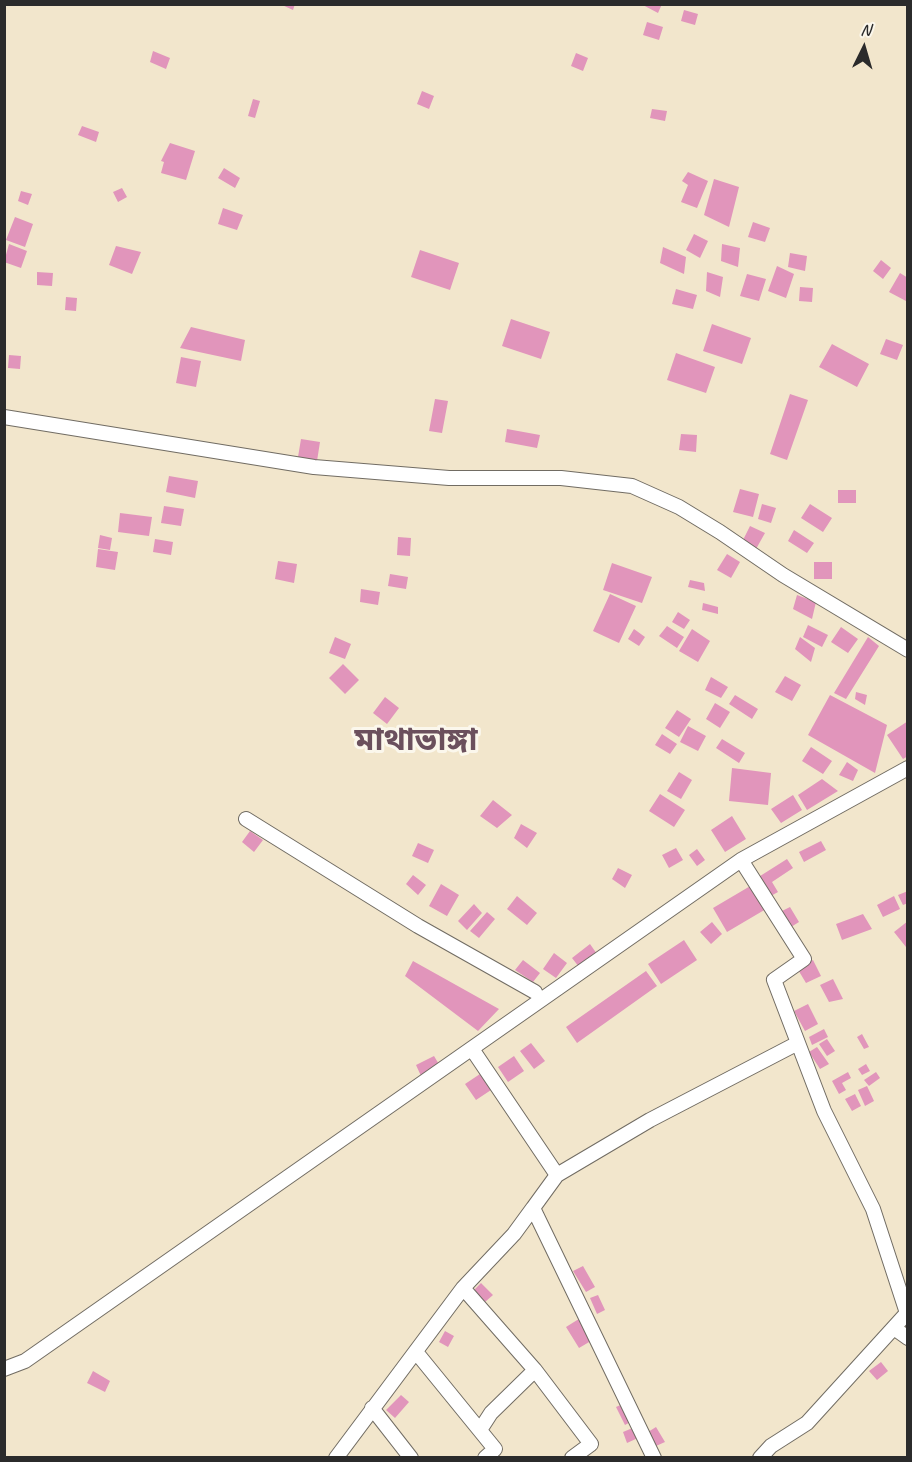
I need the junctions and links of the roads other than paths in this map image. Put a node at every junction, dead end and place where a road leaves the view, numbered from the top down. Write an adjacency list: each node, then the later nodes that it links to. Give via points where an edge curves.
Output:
1 (4, 417): 2 (street, via 314,466 449,478 561,478 632,486 679,507)
2 (908, 650)
3 (908, 768): 5 (street)
4 (246, 819): 6 (street, via 418,926)
5 (741, 860): 7 (street, via 804,959 774,980); 8 (street)
6 (534, 992)
7 (798, 1043): 9 (street, via 650,1120); 12 (street, via 824,1111 873,1209 908,1313)
8 (472, 1049): 9 (street); 15 (street, via 25,1361)
9 (557, 1175): 10 (street)
10 (533, 1208): 11 (street); 23 (street)
11 (464, 1288): 14 (street); 16 (street)
12 (894, 1328): 13 (street); 24 (street, via 807,1423 771,1446)
13 (908, 1338)
14 (416, 1352): 17 (street); 18 (street)
15 (4, 1370)
16 (535, 1370): 18 (street, via 491,1413); 22 (street, via 591,1444)
17 (372, 1408): 19 (street); 20 (street)
18 (480, 1430): 21 (street, via 495,1449)
19 (336, 1458)
20 (411, 1458)
21 (485, 1458)
22 (572, 1458)
23 (654, 1458)
24 (760, 1458)

